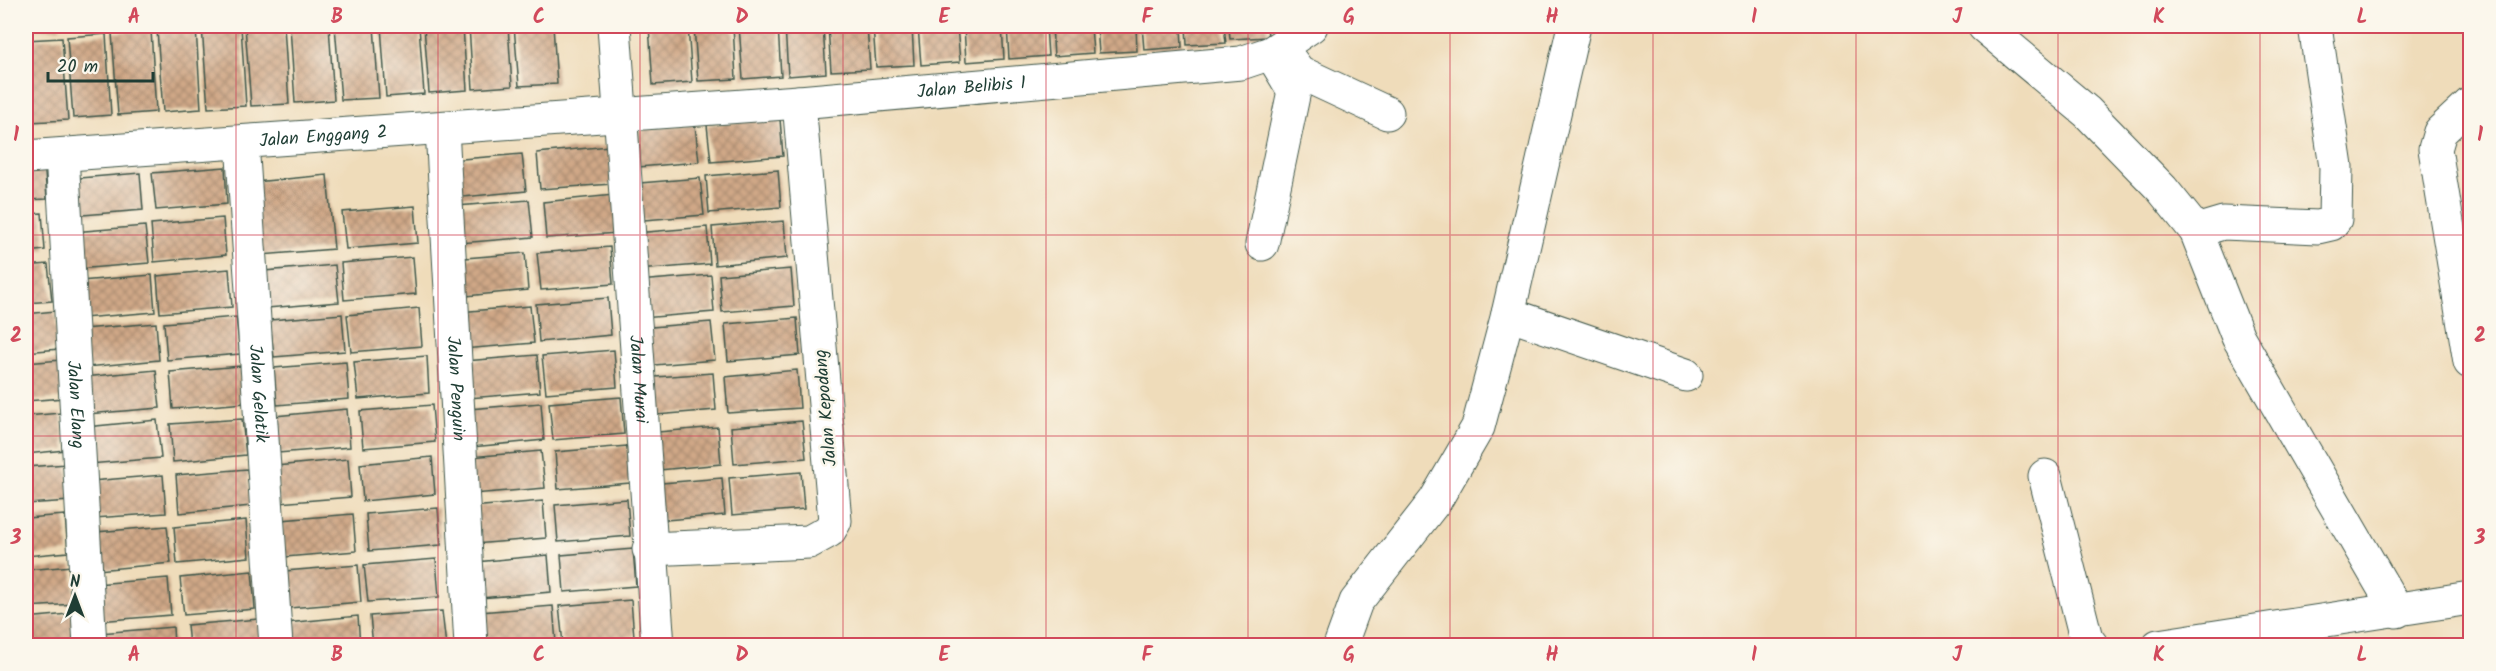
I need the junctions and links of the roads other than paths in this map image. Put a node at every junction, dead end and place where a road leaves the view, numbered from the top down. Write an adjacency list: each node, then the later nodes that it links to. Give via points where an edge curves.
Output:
1 (614, 26): 10 (street, Jalan Murai)
2 (1311, 26): 6 (street, Jalan Belibis 1)
3 (1574, 26): 17 (street)
4 (1984, 26): 15 (street, via 2087,112 2162,189)
5 (2315, 26): 15 (street, via 2336,167 2335,219 2318,227 2223,223)
6 (1276, 50): 7 (street, Jalan Belibis 1, via 1241,63); 9 (street, via 1299,72); 16 (street, via 1294,91)
7 (800, 102): 10 (street, Jalan Belibis 1); 21 (street, Jalan Kepodang, via 834,521 829,531 809,542)
8 (2470, 104): 18 (street, via 2440,132 2435,149)
9 (1387, 113)
10 (621, 114): 11 (street, Jalan Enggang 2); 21 (street, Jalan Murai)
11 (442, 129): 12 (street, Jalan Enggang 2); 26 (street, Jalan Penguin)
12 (242, 142): 14 (street, Jalan Enggang 2); 25 (street, Jalan Gelatik)
13 (26, 157): 14 (street, Jalan Enggang 2)
14 (63, 160): 24 (street, Jalan Elang)
15 (2196, 231): 23 (street, via 2238,337)
16 (1262, 244)
17 (1508, 314): 19 (street); 28 (street, via 1478,427 1435,501 1356,602)
18 (2470, 362)
19 (1686, 375)
20 (2044, 476): 29 (street, via 2086,638)
21 (650, 549): 27 (street, Jalan Murai)
22 (2470, 598): 23 (street)
23 (2397, 611): 30 (street)
24 (90, 645)
25 (276, 645)
26 (471, 645)
27 (658, 645)
28 (1340, 645)
29 (2092, 645)
30 (2157, 645)

